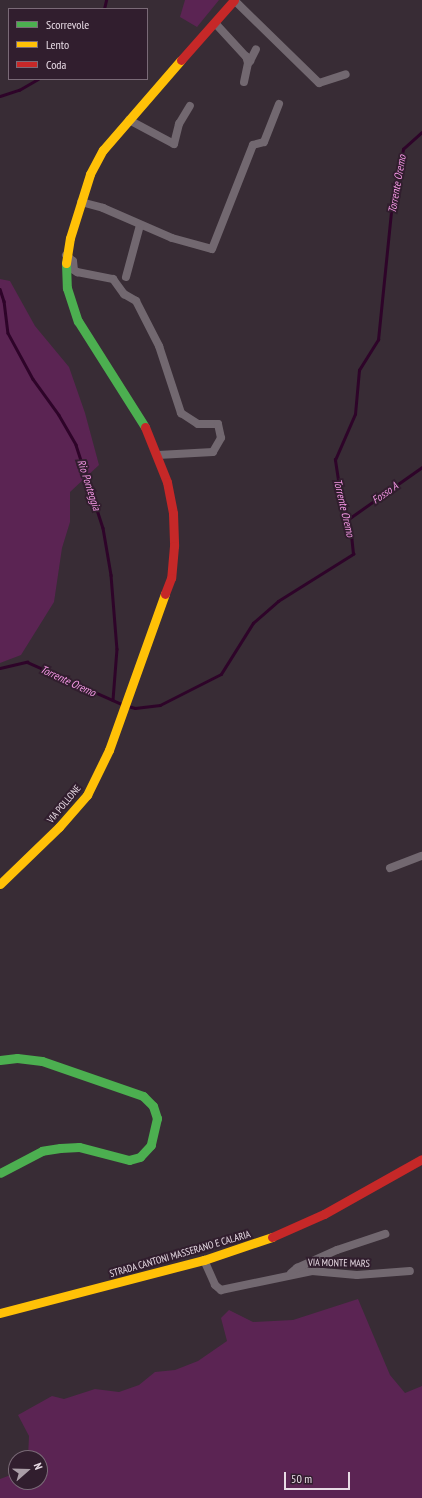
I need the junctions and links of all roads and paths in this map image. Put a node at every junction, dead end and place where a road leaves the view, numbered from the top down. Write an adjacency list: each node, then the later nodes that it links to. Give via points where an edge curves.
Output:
1 (234, 0): 2 (street, VIA POLLONE); 5 (street, via 319,83)
2 (214, 23): 4 (street); 9 (street, VIA POLLONE)
3 (256, 49): 4 (street, via 250,61)
4 (246, 56): 6 (street, via 248,63)
5 (346, 74)
6 (244, 82)
7 (279, 104): 11 (street, via 264,142 253,145 212,248 172,238)
8 (190, 106): 9 (street, via 179,124 174,144)
9 (130, 120): 10 (street, VIA POLLONE, via 103,150)
10 (81, 202): 11 (street, via 103,208); 12 (street, VIA POLLONE)
11 (140, 225): 13 (street)
12 (67, 251): 14 (street, VIA POLLONE, via 67,288 78,321 146,430); 14 (street, via 73,261 74,270 113,279 124,294 136,301 159,346 181,413 198,424 218,424 220,438 213,452)
13 (126, 277)
14 (158, 455): 17 (street, VIA POLLONE, via 167,482 172,513 174,546 171,578 122,716 99,774 87,795 59,827)
15 (422, 856): 16 (street)
16 (390, 868)
17 (0, 884)
18 (0, 1060): 20 (street, via 17,1058 42,1061 144,1096 153,1106 157,1118 151,1145 140,1157 129,1160 79,1147 60,1148 42,1151)
19 (422, 1159): 22 (street, STRADA CANTONI MASSERANO E CALARIA, via 324,1214 264,1241)
20 (0, 1173)
21 (385, 1234): 24 (street, VIA MONTE MARS, via 338,1250 297,1268)
22 (204, 1260): 24 (street, VIA MONTE MARS, via 215,1285 221,1290); 25 (street, STRADA CANTONI MASSERANO E CALARIA)
23 (410, 1271): 24 (street, VIA MONTE MARS, via 357,1275 312,1271)
24 (290, 1274)
25 (0, 1313)

